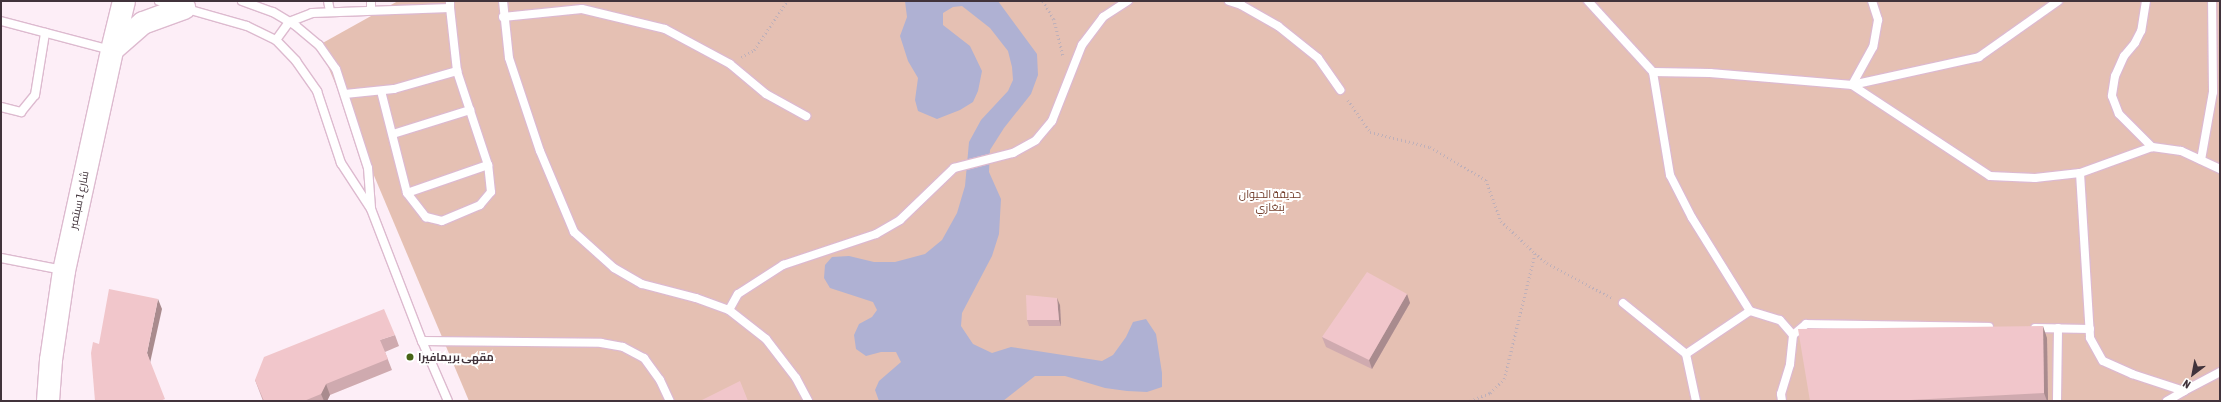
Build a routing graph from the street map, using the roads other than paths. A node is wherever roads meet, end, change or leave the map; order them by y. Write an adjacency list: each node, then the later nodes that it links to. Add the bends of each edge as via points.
1 (124, 1): 23 (street, شارع 1 سبتمبر)
2 (159, 1): 15 (lane)
3 (242, 1): 20 (lane, via 273,12)
4 (328, 1): 17 (lane)
5 (371, 1): 16 (lane)
6 (503, 1): 18 (lane)
7 (1128, 1): 44 (lane, via 1103,17 1082,45 1052,121 1036,140 1013,154 961,166 945,175 900,220 876,234 783,265 738,294)
8 (1229, 1): 27 (lane, via 1278,26 1318,58)
9 (1588, 1): 25 (lane)
10 (1872, 1): 26 (lane, via 1878,20 1873,47)
11 (2058, 1): 26 (lane, via 1979,57)
12 (2146, 1): 34 (lane, via 2140,31 2115,76 2112,96 2119,114)
13 (2212, 1): 35 (lane, via 2213,92)
14 (450, 4): 16 (lane); 24 (lane)
15 (184, 8): 22 (lane, via 247,26); 23 (street, via 143,24)
16 (371, 10): 17 (lane)
17 (330, 11): 20 (lane, via 312,13)
18 (503, 17): 32 (lane, via 582,9 665,29 730,64 766,94); 44 (lane, via 509,58 540,151 574,232 614,268 642,284 696,298)
19 (1, 21): 21 (lane)
20 (289, 22): 22 (lane); 29 (lane, via 319,45 336,69)
21 (46, 33): 23 (lane); 30 (lane, via 35,95 28,106 20,112)
22 (276, 40): 40 (lane, via 296,61 317,91 342,163)
23 (112, 50): 42 (street, شارع 1 سبتمبر)
24 (457, 72): 28 (lane); 31 (lane)
25 (1653, 72): 26 (lane, via 1710,73); 45 (lane, via 1670,176 1692,218)
26 (1852, 85): 38 (lane, via 1990,176 2035,178)
27 (1340, 90)
28 (381, 91): 29 (lane); 33 (lane)
29 (345, 94): 40 (lane, via 368,168)
30 (1, 107)
31 (470, 110): 33 (lane); 36 (lane)
32 (806, 116)
33 (393, 134): 39 (lane)
34 (2152, 147): 35 (lane, via 2182,151); 38 (lane)
35 (2201, 160): 37 (lane)
36 (488, 165): 39 (lane); 39 (lane, via 491,192 480,205 442,222 426,217)
37 (2220, 169)
38 (2080, 173): 49 (lane)
39 (407, 193)
40 (371, 209): 51 (lane)
41 (1, 258): 42 (lane)
42 (64, 271): 55 (street, شارع 1 سبتمبر, via 51,360)
43 (1623, 304): 52 (lane)
44 (729, 310): 58 (lane, via 766,339 796,378)
45 (1750, 311): 50 (lane, via 1780,320); 52 (lane)
46 (1995, 327): 50 (lane, via 1806,324)
47 (2027, 328): 48 (lane)
48 (2058, 328): 49 (lane); 61 (lane)
49 (2090, 329): 54 (lane, via 2090,338 2103,361 2132,374)
50 (1793, 335): 60 (lane, via 1790,364 1781,394)
51 (422, 340): 56 (lane); 57 (lane, via 601,343 622,347 644,358 660,380)
52 (1686, 354): 59 (lane)
53 (2220, 372): 54 (lane)
54 (2184, 391): 62 (lane)
55 (48, 401)
56 (448, 401)
57 (670, 401)
58 (808, 401)
59 (1696, 401)
60 (1782, 401)
61 (2056, 401)
62 (2167, 401)

